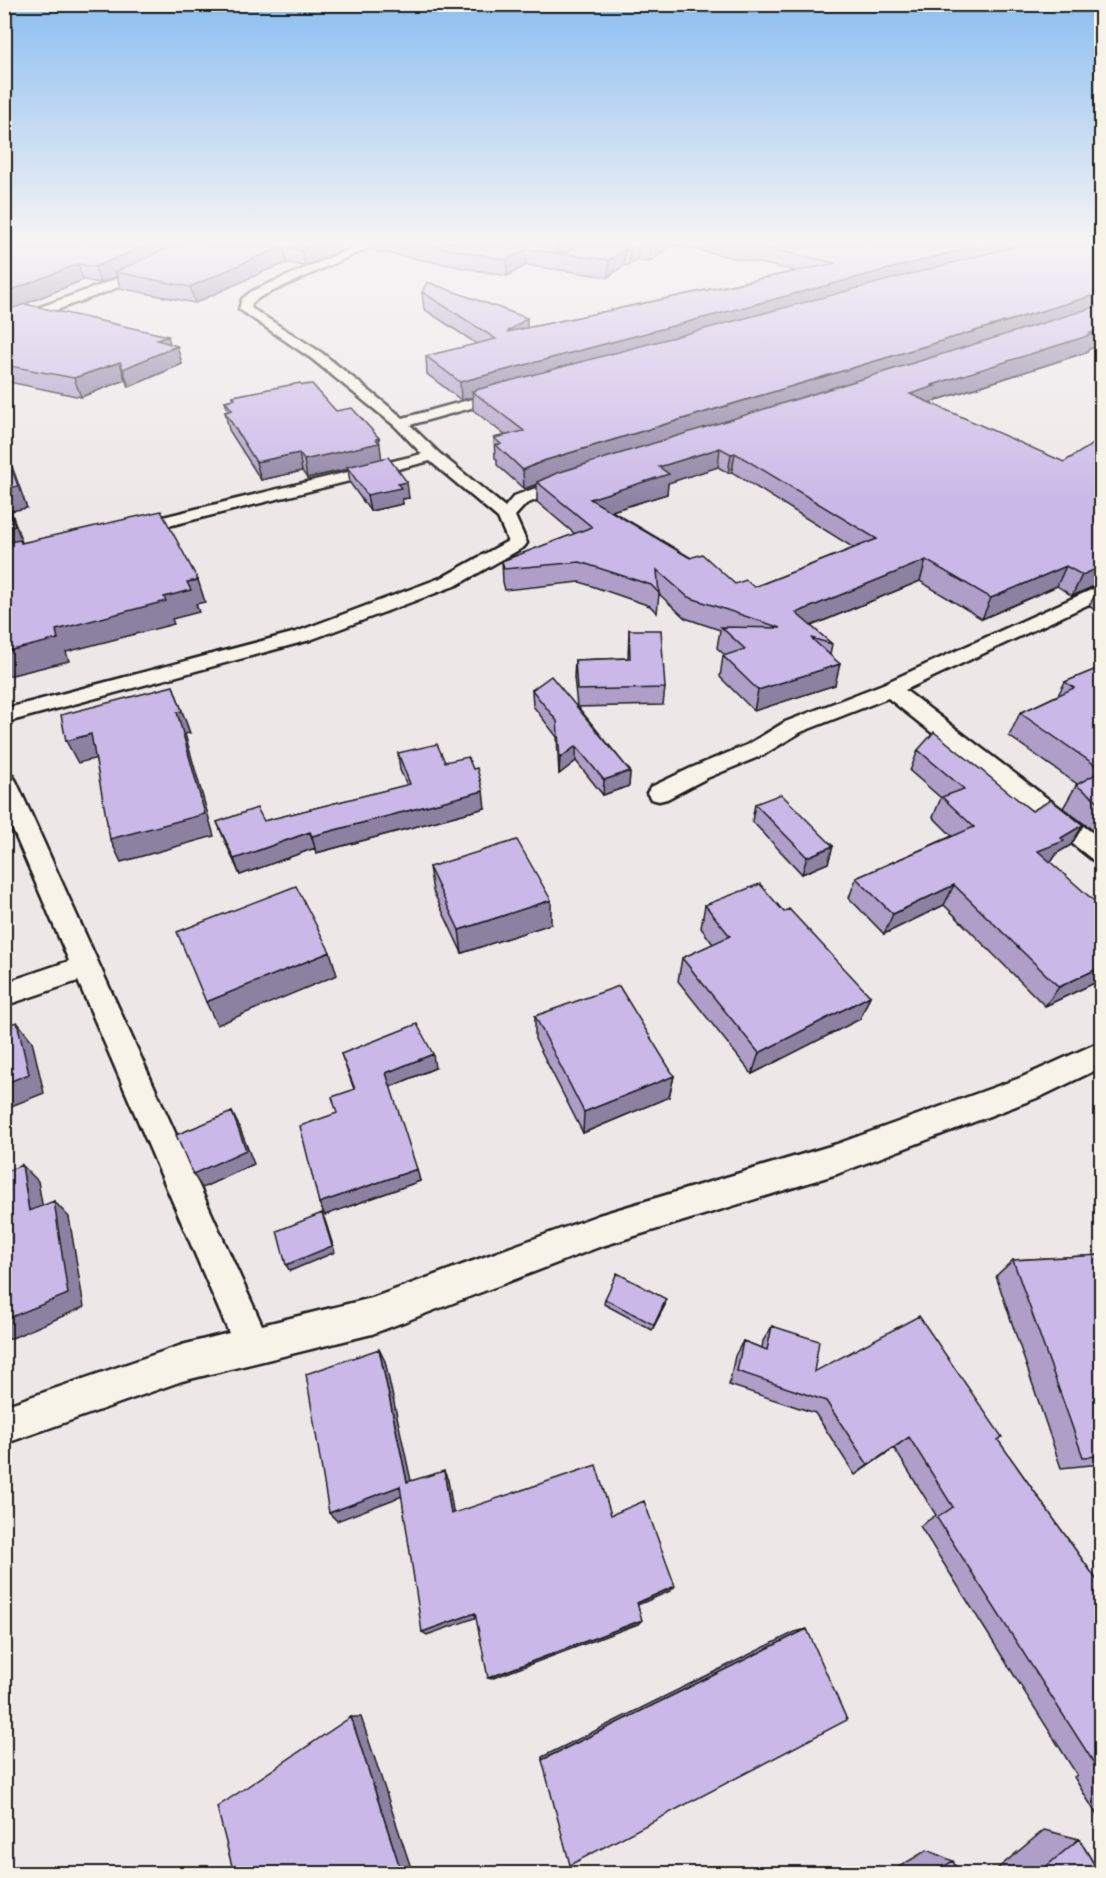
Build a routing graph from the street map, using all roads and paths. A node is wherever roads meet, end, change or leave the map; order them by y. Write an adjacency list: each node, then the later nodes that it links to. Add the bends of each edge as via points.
1 (277, 330): 3 (street, via 317,356)
2 (526, 388): 3 (street)
3 (400, 423): 4 (street)
4 (433, 456): 6 (street); 7 (street)
5 (584, 477): 6 (street, via 520,500)
6 (506, 516): 10 (street, via 518,543 450,581 303,636)
7 (115, 534)
8 (1101, 591): 9 (street)
9 (890, 689): 12 (street, via 793,728 755,750); 13 (street)
10 (4, 716)
11 (4, 782): 14 (street)
12 (659, 793)
13 (1101, 854)
14 (84, 967): 15 (street); 17 (street)
15 (4, 995)
16 (1101, 1053): 17 (street, via 1031,1087 837,1159 599,1231 372,1316)
17 (252, 1345): 18 (street, via 182,1363)
18 (4, 1425)

